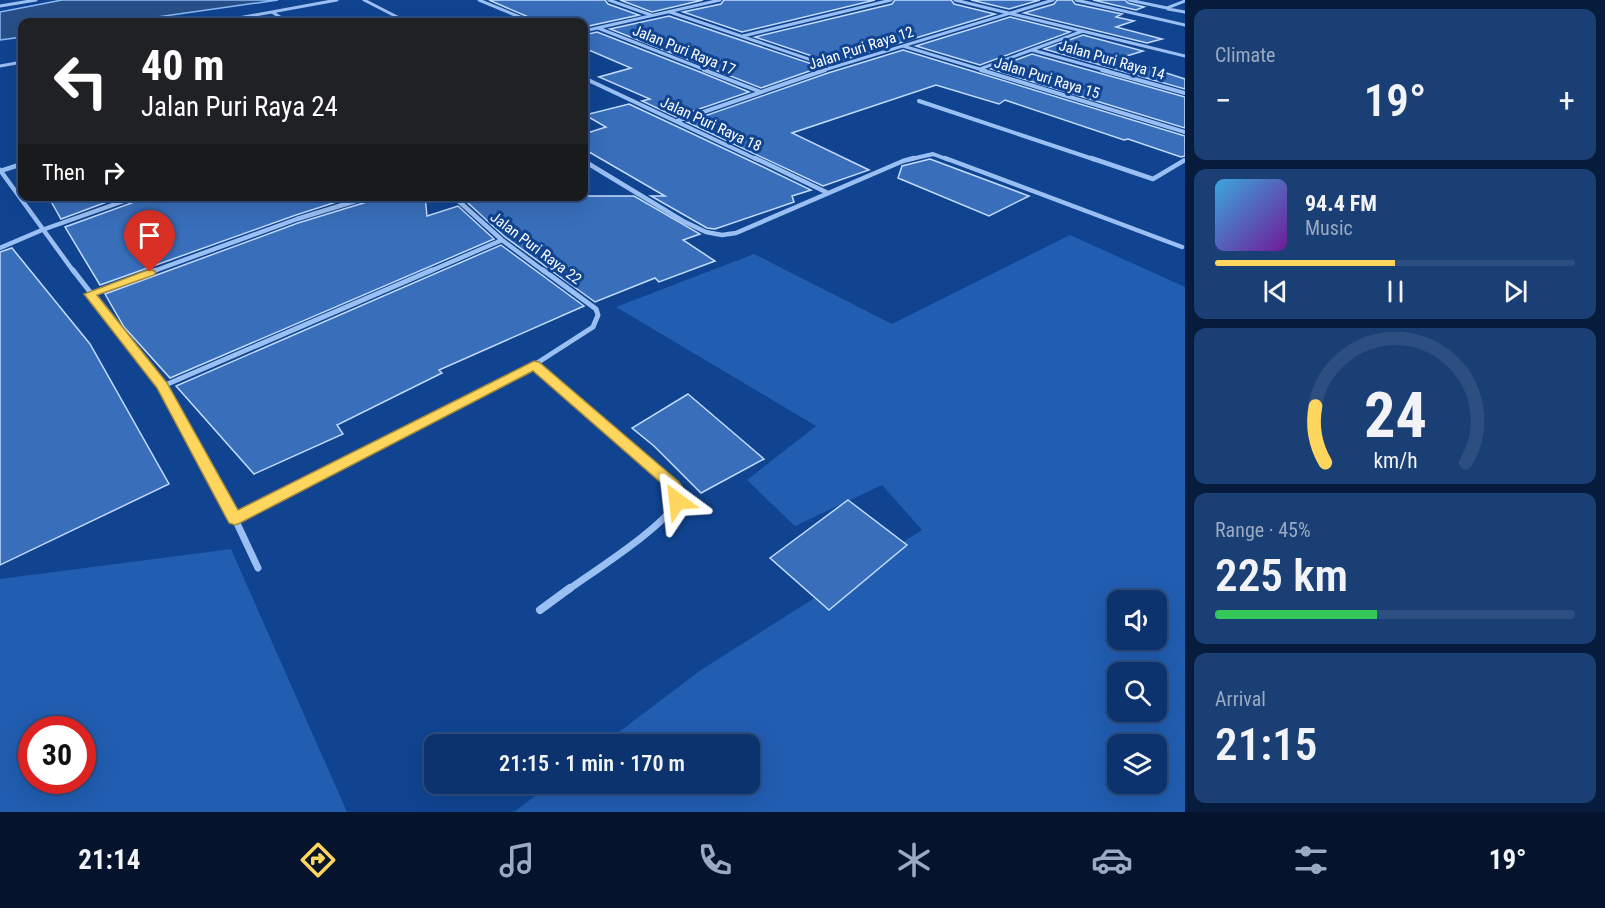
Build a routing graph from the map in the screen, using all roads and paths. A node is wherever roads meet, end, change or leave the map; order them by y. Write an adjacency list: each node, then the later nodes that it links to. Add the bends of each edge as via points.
1 (36, 0): 13 (street)
2 (337, 0): 15 (street)
3 (364, 0): 22 (street)
4 (479, 0): 23 (street)
5 (609, 0): 19 (street)
6 (720, 0): 16 (street)
7 (891, 0): 28 (street)
8 (955, 0): 18 (street)
9 (1053, 0): 18 (street, Jalan Puri Raya 12)
10 (1076, 0): 24 (street)
11 (1129, 0): 14 (street)
12 (1185, 1): 14 (street)
13 (0, 6)
14 (1167, 8): 17 (street)
15 (272, 12): 20 (street); 21 (street)
16 (670, 12): 19 (street); 28 (street)
17 (1185, 12)
18 (1011, 13): 27 (street); 29 (street, Jalan Puri Raya 12)
19 (651, 15): 25 (street)
20 (240, 18)
21 (282, 18)
22 (399, 18)
23 (522, 18)
24 (1185, 25)
25 (598, 28): 26 (street); 37 (street, Jalan Puri Raya 17)
26 (588, 30)
27 (1084, 31): 30 (street); 31 (street)
28 (742, 36): 34 (street)
29 (902, 46): 34 (street, Jalan Puri Raya 12); 35 (street, Jalan Puri Raya 15)
30 (1032, 50): 35 (street); 38 (street, Jalan Puri Raya 14)
31 (1185, 56)
32 (18, 63): 33 (street)
33 (0, 66)
34 (833, 67): 37 (street, Jalan Puri Raya 12)
35 (979, 69): 41 (street, Jalan Puri Raya 15)
36 (588, 80): 40 (street, Jalan Puri Raya 18)
37 (762, 93): 40 (street, Jalan Puri Raya 12)
38 (1185, 93)
39 (919, 101): 42 (street, via 1153,179)
40 (677, 120): 46 (street, Jalan Puri Raya 18)
41 (1185, 132)
42 (1185, 160)
43 (588, 163): 46 (street, via 682,221 722,235 736,233)
44 (18, 165): 45 (street)
45 (0, 171): 47 (street)
46 (828, 193): 54 (street, via 903,161 933,154)
47 (18, 196)
48 (21, 201): 52 (street)
49 (124, 201): 52 (street)
50 (356, 201): 56 (street)
51 (459, 201): 53 (street, Jalan Puri Raya 22)
52 (42, 230): 55 (street); 56 (street)
53 (502, 240): 57 (street, Jalan Puri Raya 22, via 597,309 593,327); 58 (street)
54 (1182, 247)
55 (0, 248)
56 (90, 294): 58 (street)
57 (534, 365): 59 (street); 61 (street, via 677,490 677,501 663,520)
58 (163, 386): 59 (street)
59 (235, 519): 60 (street)
60 (258, 567)
61 (540, 610)

